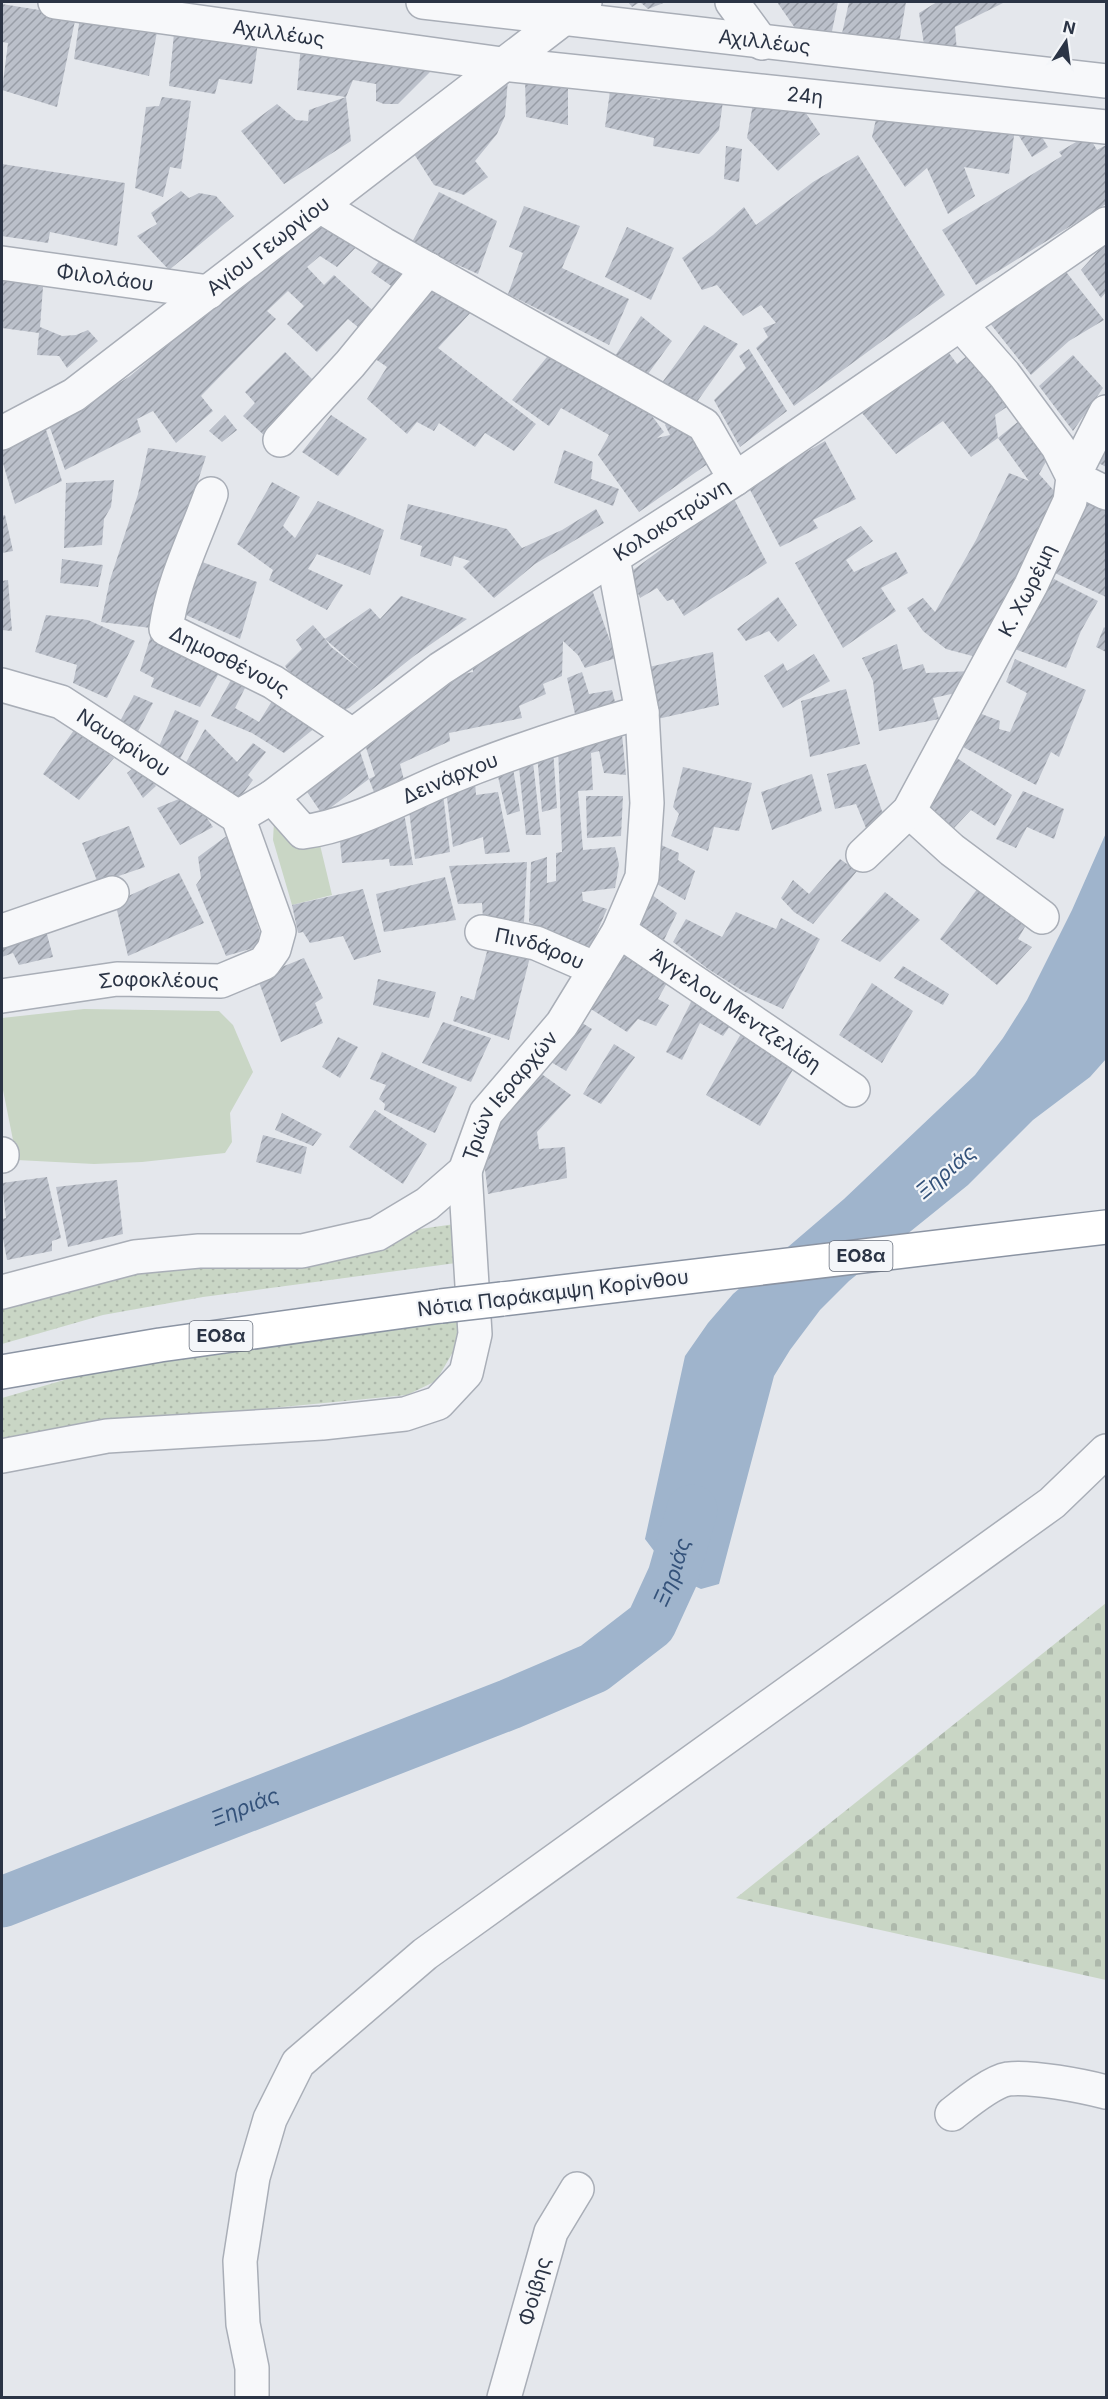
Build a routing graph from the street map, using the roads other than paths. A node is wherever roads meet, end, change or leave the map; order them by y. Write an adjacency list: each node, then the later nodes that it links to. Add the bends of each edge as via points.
1 (55, 2): 6 (street, Αχιλλέως)
2 (423, 2): 4 (street, Αχιλλέως)
3 (732, 2): 5 (street)
4 (574, 10): 5 (street, Αχιλλέως); 6 (street, Αγίου Γεωργίου)
5 (762, 43): 7 (street, Αχιλλέως)
6 (513, 56): 8 (street, 24η); 9 (street, Αγίου Γεωργίου)
7 (1107, 81)
8 (1107, 127)
9 (320, 206): 12 (street); 13 (street, Αγίου Γεωργίου)
10 (1107, 224): 14 (street, Κολοκοτρώνη)
11 (2, 262): 13 (street, Φιλολάου)
12 (428, 269): 17 (street, via 350,364); 19 (street, via 704,425)
13 (209, 292): 16 (street, Αγίου Γεωργίου, via 74,395)
14 (961, 325): 18 (street, via 1004,374 1058,447); 19 (street, Κολοκοτρώνη)
15 (1107, 412): 18 (street, Κ. Χωρέμη)
16 (2, 433)
17 (280, 440)
18 (1073, 477): 21 (street); 27 (street, Κ. Χωρέμη, via 1070,501 1031,585)
19 (735, 479): 22 (street, Κολοκοτρώνη)
20 (211, 494): 25 (street, Δημοσθένους, via 168,614 166,630 273,682)
21 (1107, 494)
22 (614, 558): 24 (street, Τριών Ιεραρχών); 25 (street, Κολοκοτρώνη, via 440,669)
23 (2, 685): 28 (street, Ναυαρίνου, via 61,702)
24 (642, 712): 26 (street, Δεινάρχου, via 540,743 332,828 303,832); 33 (street, Τριών Ιεραρχών, via 647,803 642,877)
25 (352, 735): 26 (street, Κολοκοτρώνη)
26 (272, 797): 28 (street, Κολοκοτρώνη)
27 (909, 811): 29 (street, Κ. Χωρέμη); 31 (street, via 952,850)
28 (238, 817): 36 (street, Σοφοκλέους, via 279,931 274,949 264,963 221,981 117,979)
29 (863, 855)
30 (112, 893): 32 (street)
31 (1042, 917)
32 (2, 931)
33 (619, 931): 35 (street, Τριών Ιεραρχών); 37 (street, Άγγελου Μεντζελίδη)
34 (482, 932): 35 (street, Πινδάρου, via 536,943)
35 (596, 969): 38 (street, Τριών Ιεραρχών, via 562,1024 486,1113)
36 (2, 996)
37 (853, 1090)
38 (465, 1171): 40 (street, Τριών Ιεραρχών, via 426,1204 377,1234 302,1251 199,1251 135,1257); 43 (street, via 475,1334 466,1373 438,1403 405,1414 322,1423 107,1436)
39 (1107, 1227): 41 (highway, Νότια Παράκαμψη Κορίνθου / ΕΟ8α, bridge, via 441,1306 160,1345)
40 (2, 1292)
41 (2, 1372)
42 (1107, 1451): 47 (street, via 1052,1503 425,1954 298,2063 270,2119 258,2158 240,2261)
43 (2, 1456)
44 (1107, 2092): 45 (street, via 1007,2079)
45 (952, 2114)
46 (577, 2189): 48 (street, Φοίβης, via 551,2232)
47 (252, 2397)
48 (504, 2397)

